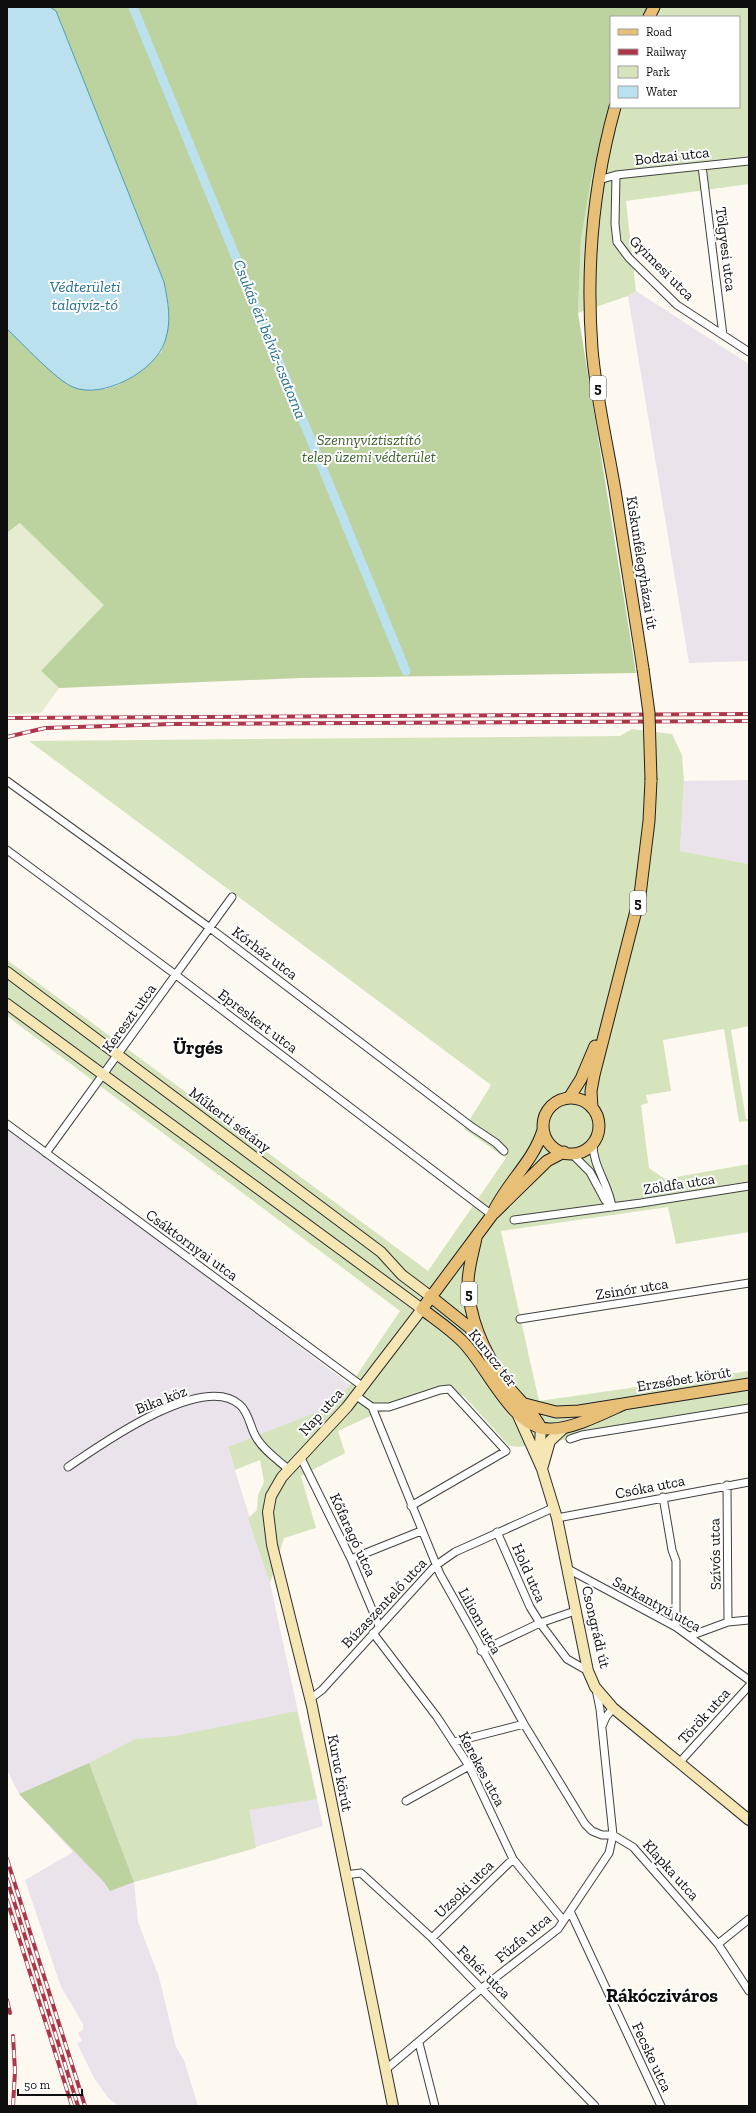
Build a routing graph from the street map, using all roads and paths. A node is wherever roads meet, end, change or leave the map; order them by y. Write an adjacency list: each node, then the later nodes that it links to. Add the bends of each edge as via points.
1 (654, 7): 2 (main road)
2 (650, 16)
3 (616, 108): 7 (main road, Kiskunfélegyházai út / 5)
4 (749, 161): 5 (street, Bodzai utca)
5 (702, 166): 6 (street, Bodzai utca); 8 (street, Tölgyesi utca)
6 (616, 176): 7 (street, Bodzai utca); 8 (street, Gyimesi utca, via 617,242 629,258 677,305)
7 (599, 180): 17 (main road, Kiskunfélegyházai út / 5, bridge, via 590,258 592,350 643,669 651,780 649,827 640,895)
8 (724, 336): 9 (street, Gyimesi utca)
9 (749, 352)
10 (7, 781): 13 (street, Kórház utca)
11 (7, 850): 15 (street, Epreskert utca)
12 (232, 897): 13 (street, Kereszt utca)
13 (210, 928): 15 (street, Kereszt utca); 25 (street, Kórház utca)
14 (7, 972): 18 (street, Műkerti sétány)
15 (176, 975): 18 (street, Kereszt utca); 30 (street, Epreskert utca)
16 (7, 1004): 19 (street)
17 (606, 1022): 20 (main road, Kiskunfélegyházai út / 5, via 581,1079); 21 (main road, Kiskunfélegyházai út / 5, via 591,1091)
18 (118, 1054): 19 (street, Kereszt utca); 34 (street, Műkerti sétány, via 381,1252 402,1275)
19 (103, 1075): 26 (street, Kereszt utca); 35 (street)
20 (569, 1098): 21 (main road, via 582,1100); 23 (main road, 5, via 556,1102 548,1109)
21 (592, 1108): 24 (main road, 5, via 598,1125)
22 (7, 1124): 26 (street, Csáktornyai utca)
23 (543, 1130): 27 (main road, via 550,1144); 30 (main road, 5, via 537,1148 499,1198)
24 (593, 1142): 27 (main road, 5, via 583,1150); 29 (street, via 592,1153)
25 (504, 1151)
26 (46, 1153): 39 (street, Csáktornyai utca)
27 (568, 1153): 29 (street, via 590,1172 605,1200); 30 (main road, 5, via 548,1162)
28 (749, 1186): 29 (street, Zöldfa utca)
29 (612, 1207): 31 (street, Zöldfa utca)
30 (492, 1215): 32 (main road, 5)
31 (514, 1220)
32 (476, 1236): 34 (main road, 5); 37 (main road, 5, via 468,1282 469,1295 473,1320)
33 (749, 1284): 36 (street, Zsinór utca)
34 (430, 1296): 35 (main road, 5); 37 (main road, via 470,1328)
35 (422, 1309): 39 (street); 43 (main road, Kurucz tér / 5, via 462,1340)
36 (520, 1318)
37 (486, 1350): 43 (main road, Kurucz tér / 5)
38 (749, 1384): 41 (main road, Erzsébet körút)
39 (362, 1386): 40 (street, Nap utca)
40 (356, 1396): 42 (street); 49 (street, Nap utca)
41 (624, 1404): 45 (main road, Erzsébet körút); 46 (main road, Erzsébet körút)
42 (372, 1407): 56 (street, Liliom utca); 56 (street, via 389,1407 449,1389 506,1451)
43 (520, 1408): 45 (main road, Erzsébet körút, via 556,1412); 47 (main road, Kurucz tér / 5, via 527,1421); 52 (street, Csongrádi út)
44 (749, 1408): 48 (street)
45 (579, 1411): 47 (main road)
46 (565, 1427): 47 (main road, Erzsébet körút); 52 (street, via 550,1441)
47 (541, 1428): 52 (street, Csongrádi út)
48 (570, 1439)
49 (300, 1456): 51 (street, Kuruc körút); 61 (street, Kőfaragó utca)
50 (68, 1467): 51 (street, Bika köz, via 110,1439 163,1410 186,1402 226,1398 240,1405 258,1442)
51 (288, 1469): 77 (street, Kuruc körút, via 271,1496 268,1520 280,1580)
52 (542, 1469): 57 (street, Csongrádi út)
53 (749, 1482): 54 (street, Csóka utca)
54 (727, 1485): 55 (street, Csóka utca); 66 (street, Szívós utca)
55 (663, 1497): 58 (street, Csóka utca); 69 (street, via 670,1543 676,1561)
56 (411, 1506): 59 (street, Liliom utca)
57 (553, 1508): 58 (street, Csongrádi út); 60 (street, Búzaszentelő utca)
58 (557, 1518): 63 (street, Csongrádi út)
59 (421, 1531): 61 (street); 62 (street, Liliom utca)
60 (497, 1532): 62 (street, Búzaszentelő utca, via 455,1552); 67 (street, Hold utca)
61 (351, 1559): 68 (street, Kőfaragó utca)
62 (435, 1566): 68 (street, Búzaszentelő utca); 72 (street, Liliom utca)
63 (568, 1569): 64 (street, Csongrádi út); 69 (street, Sarkantyú utca)
64 (575, 1611): 67 (street); 73 (street, Csongrádi út)
65 (749, 1620): 66 (street)
66 (728, 1622): 71 (street)
67 (540, 1624): 72 (street); 73 (street, Hold utca, via 567,1659)
68 (379, 1626): 70 (street, Búzaszentelő utca)
69 (676, 1627): 71 (street, Sarkantyú utca)
70 (373, 1633): 77 (street, Búzaszentelő utca, via 322,1690); 81 (street, Kerekes utca)
71 (690, 1636): 74 (street, Sarkantyú utca)
72 (481, 1651): 79 (street, Liliom utca)
73 (588, 1671): 76 (street, Csongrádi út)
74 (749, 1680)
75 (749, 1686): 82 (street, Török utca)
76 (595, 1687): 78 (street, Csongrádi út); 80 (street)
77 (310, 1699): 88 (street, Kuruc körút)
78 (613, 1708): 80 (street); 82 (street, Csongrádi út)
79 (524, 1724): 81 (street); 86 (street, Liliom utca, via 585,1824 592,1831 602,1835)
80 (602, 1726): 86 (street)
81 (454, 1742): 83 (street, Kerekes utca)
82 (679, 1763): 85 (street, Csongrádi út)
83 (469, 1766): 84 (street); 87 (street, Kerekes utca)
84 (406, 1801)
85 (749, 1820)
86 (613, 1835): 89 (street, Fűzfa utca, via 609,1853); 93 (street, Klapka utca, via 634,1847 644,1857)
87 (513, 1859): 91 (street, Kerekes utca); 92 (street, Uzsoki utca)
88 (345, 1875): 92 (street, Fehér utca, via 361,1873); 97 (street, Kuruc körút)
89 (570, 1910): 91 (street, Fűzfa utca); 101 (street, Fecske utca)
90 (749, 1919): 93 (street)
91 (563, 1920): 94 (street, Fűzfa utca, via 558,1929)
92 (432, 1938): 94 (street, Fehér utca)
93 (718, 1944): 95 (street, Klapka utca)
94 (482, 1988): 96 (street, Fűzfa utca); 100 (street, Fehér utca)
95 (749, 1991)
96 (419, 2043): 97 (street, Fűzfa utca); 99 (street)
97 (385, 2070): 98 (street, Kuruc körút)
98 (393, 2106)
99 (435, 2106)
100 (595, 2106)
101 (661, 2106)

